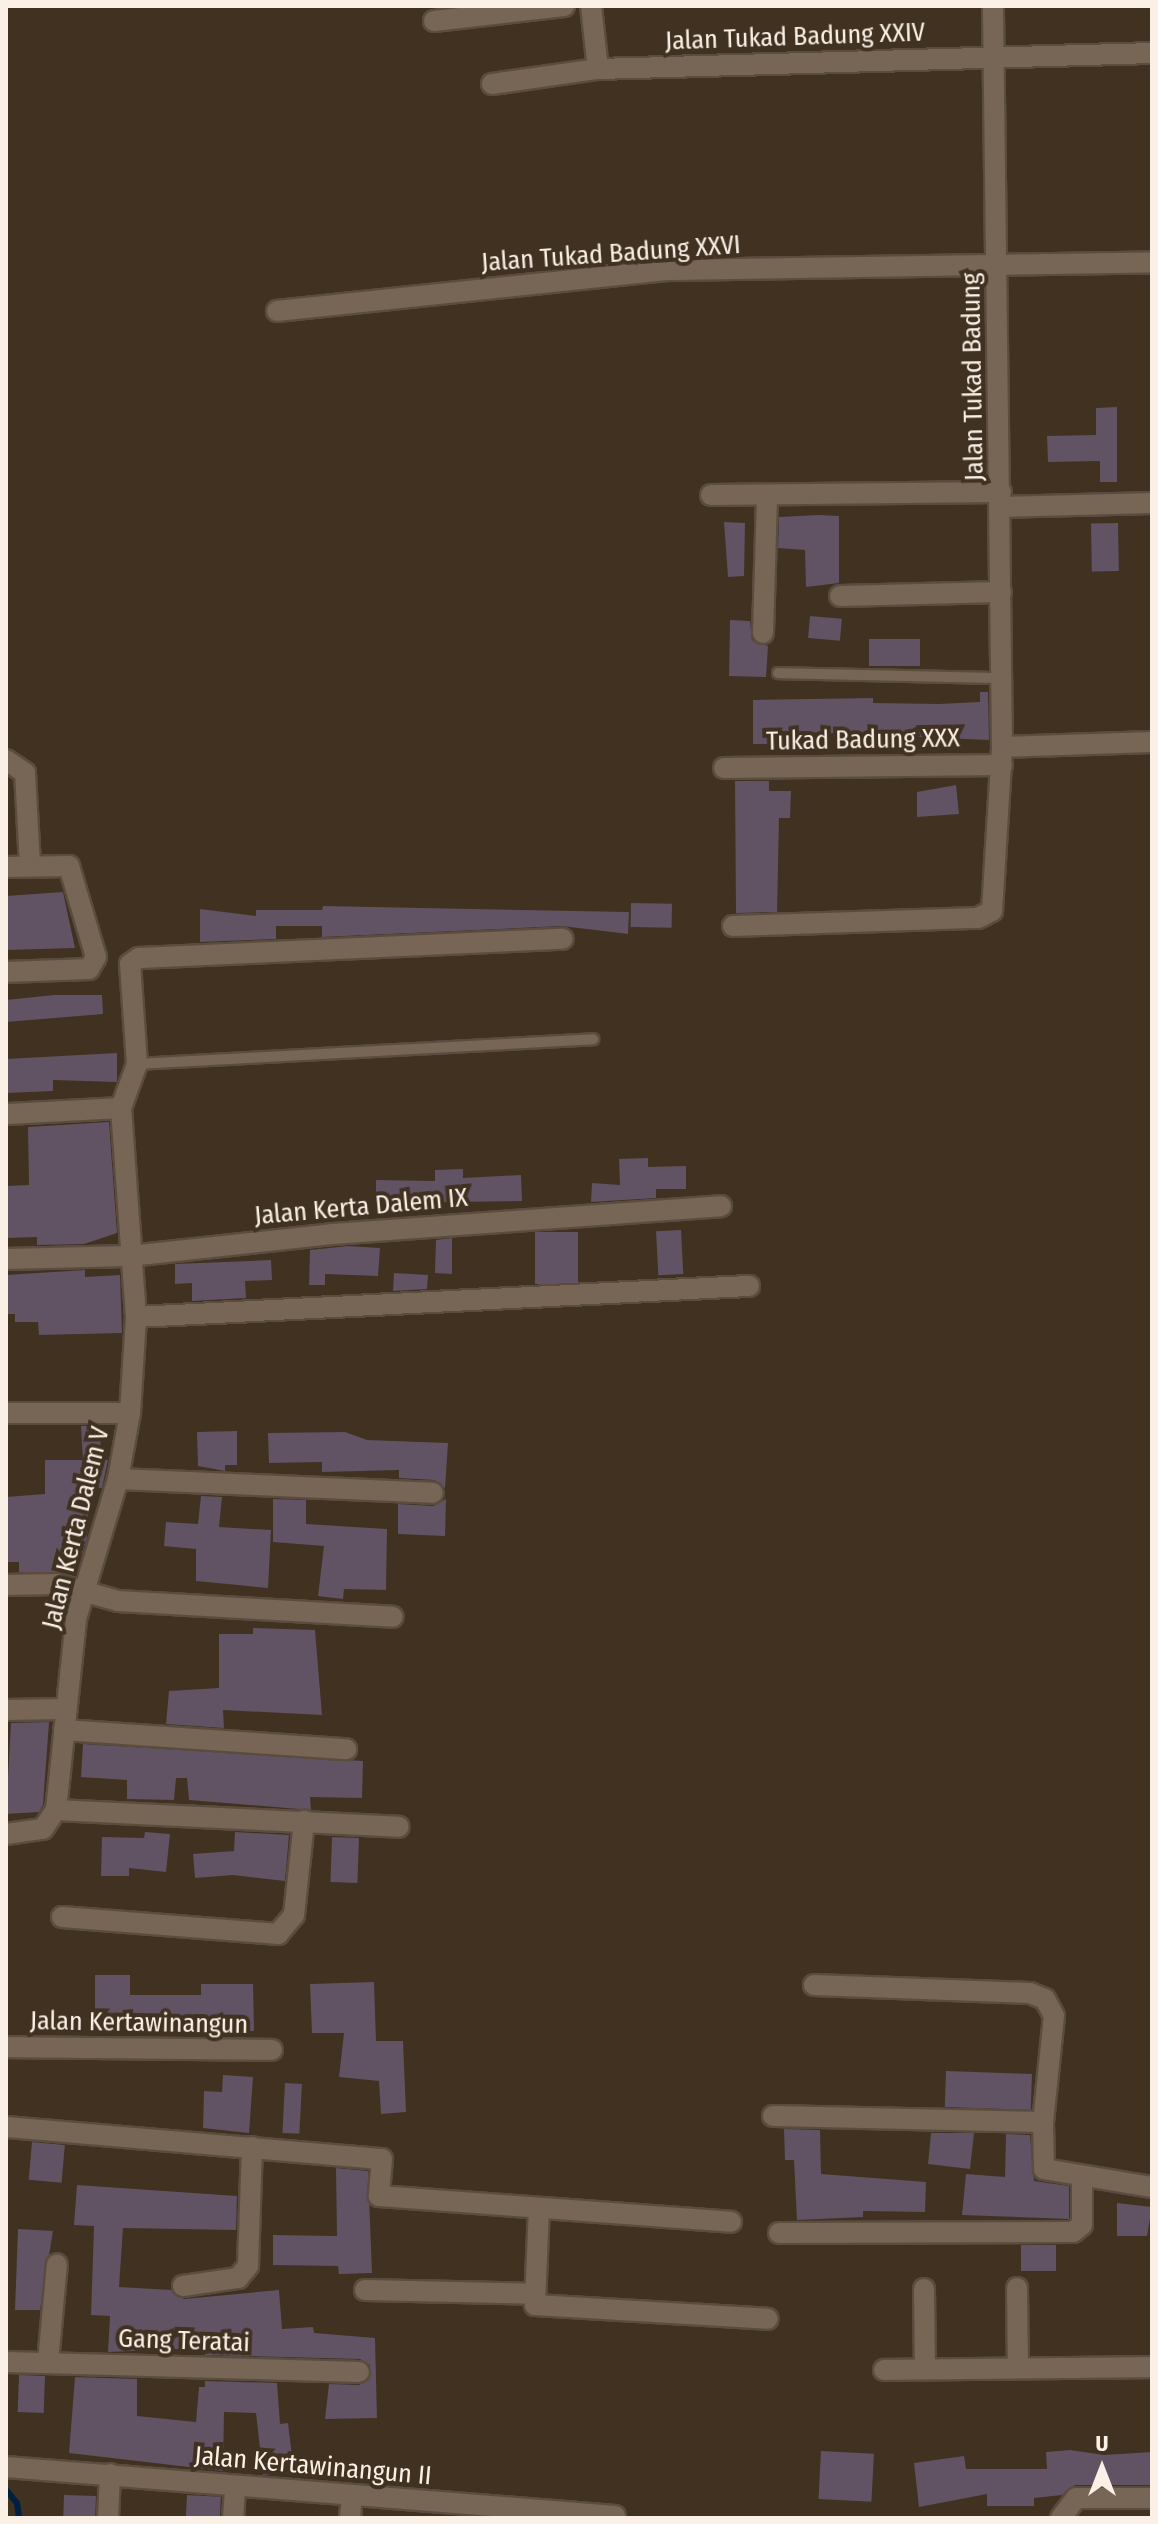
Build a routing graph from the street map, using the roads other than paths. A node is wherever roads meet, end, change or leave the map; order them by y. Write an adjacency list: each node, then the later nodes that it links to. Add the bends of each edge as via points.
1 (564, 6): 4 (street)
2 (591, 6): 7 (street)
3 (993, 6): 6 (street, Jalan Tukad Badung)
4 (434, 21)
5 (1152, 53): 6 (street, Jalan Tukad Badung XXIV)
6 (993, 56): 7 (street, Jalan Tukad Badung XXIV); 10 (street, Jalan Tukad Badung)
7 (598, 69): 8 (street, Jalan Tukad Badung XXIV)
8 (492, 84)
9 (1152, 262): 10 (street, Jalan Tukad Badung XXVI)
10 (998, 265): 11 (street, Jalan Tukad Badung XXVI, via 666,270); 14 (street, Jalan Tukad Badung)
11 (277, 311)
12 (711, 495): 13 (street)
13 (767, 496): 14 (street); 18 (street)
14 (1001, 499): 15 (street); 16 (street, Jalan Tukad Badung)
15 (1152, 503)
16 (1001, 592): 17 (street); 20 (street, Jalan Tukad Badung)
17 (840, 596)
18 (763, 633)
19 (778, 673): 20 (lane)
20 (1000, 678): 22 (street, Jalan Tukad Badung)
21 (1152, 742): 22 (street, Tukad Badung XXX)
22 (1002, 756): 24 (street, Tukad Badung XXX); 27 (street, Jalan Tukad Badung, via 989,915)
23 (6, 760): 25 (street, via 25,773)
24 (724, 768)
25 (30, 865): 26 (street); 29 (street, via 69,866 94,966)
26 (6, 867)
27 (733, 926)
28 (563, 939): 31 (street, Jalan Kerta Dalem V, via 132,962)
29 (6, 972)
30 (593, 1039): 31 (lane)
31 (137, 1064): 32 (street, Jalan Kerta Dalem V)
32 (121, 1108): 33 (street); 35 (street, Jalan Kerta Dalem V)
33 (6, 1114)
34 (721, 1206): 35 (street, Jalan Kerta Dalem IX, via 332,1234)
35 (130, 1256): 36 (street, Jalan Kerta Dalem IX); 38 (street, Jalan Kerta Dalem V)
36 (6, 1259)
37 (749, 1286): 38 (street)
38 (136, 1317): 40 (street, Jalan Kerta Dalem V)
39 (6, 1413): 40 (street)
40 (130, 1413): 41 (street, Jalan Kerta Dalem V)
41 (118, 1479): 42 (street); 44 (street, Jalan Kerta Dalem V)
42 (433, 1493)
43 (6, 1585): 44 (street, via 57,1584)
44 (86, 1591): 45 (street, via 118,1601); 46 (street, Jalan Kerta Dalem V, via 76,1619)
45 (393, 1617)
46 (66, 1709): 47 (street); 48 (street, Jalan Kerta Dalem V)
47 (6, 1710)
48 (64, 1730): 49 (street); 50 (street, Jalan Kerta Dalem V)
49 (346, 1749)
50 (54, 1816): 51 (street); 53 (street, via 32,1833)
51 (304, 1821): 52 (street); 54 (street, via 294,1915 278,1934)
52 (399, 1827)
53 (6, 1834)
54 (62, 1917)
55 (814, 1985): 59 (street, via 1030,1993 1045,1999 1054,2016)
56 (6, 2047): 57 (street, Jalan Kertawinangun)
57 (272, 2050)
58 (773, 2116): 59 (street)
59 (1043, 2122): 62 (street, via 1046,2171)
60 (6, 2127): 61 (street)
61 (252, 2147): 64 (street, via 382,2159 379,2196); 68 (street, via 248,2266 238,2278)
62 (1082, 2178): 63 (street); 66 (street, via 1082,2225 1073,2232)
63 (1152, 2187)
64 (539, 2208): 65 (street); 72 (street)
65 (731, 2222)
66 (779, 2233)
67 (57, 2264): 75 (street)
68 (183, 2286)
69 (1017, 2288): 77 (street)
70 (924, 2289): 78 (street)
71 (365, 2290): 72 (street)
72 (535, 2294): 73 (street, via 535,2305)
73 (768, 2319)
74 (6, 2362): 75 (street, Gang Teratai)
75 (48, 2362): 80 (street, Gang Teratai)
76 (1152, 2367): 77 (street)
77 (1018, 2368): 78 (street)
78 (925, 2369): 79 (street)
79 (884, 2370)
80 (359, 2372)
81 (6, 2467): 82 (street, Jalan Kertawinangun II)
82 (110, 2474): 83 (street, Jalan Kertawinangun II); 87 (street)
83 (235, 2486): 84 (street, Jalan Kertawinangun II); 88 (street)
84 (352, 2496): 86 (street, Jalan Kertawinangun II); 89 (street)
85 (1152, 2498): 90 (street, via 1076,2498)
86 (615, 2516)
87 (108, 2518)
88 (233, 2518)
89 (350, 2518)
90 (1061, 2518)

